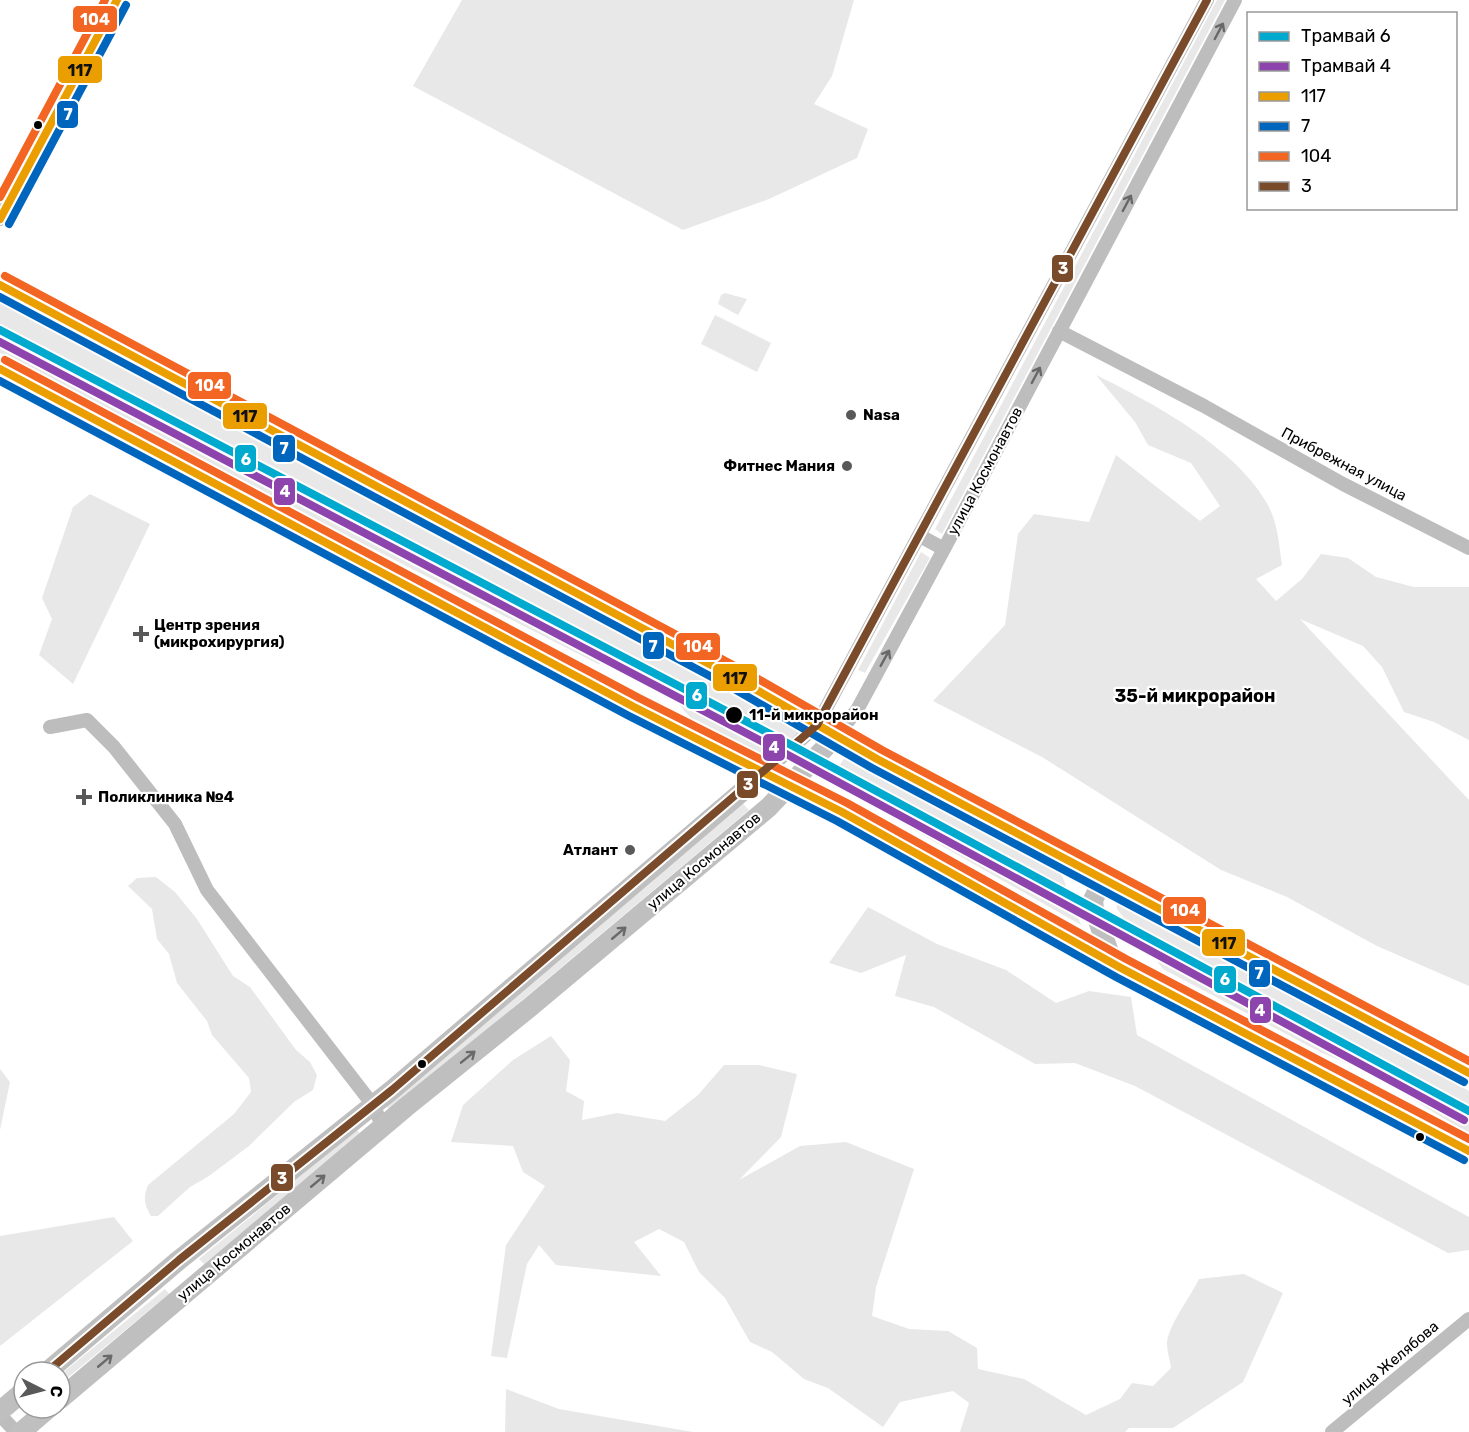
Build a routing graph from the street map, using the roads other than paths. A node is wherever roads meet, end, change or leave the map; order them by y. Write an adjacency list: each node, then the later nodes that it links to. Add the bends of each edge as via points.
1 (117, 0): 4 (street)
2 (1207, 0): 8 (street, улица Космонавтов)
3 (1235, 0): 6 (street, улица Космонавтов, one-way to 3)
4 (0, 219)
5 (0, 285): 11 (main road)
6 (1059, 331): 9 (street, Прибрежная улица); 10 (street, улица Космонавтов, one-way to 6)
7 (0, 369): 14 (main road, via 634,707)
8 (920, 536): 10 (street); 11 (street, улица Космонавтов)
9 (1469, 548)
10 (944, 549): 13 (street, улица Космонавтов, one-way to 10, via 857,710)
11 (817, 725): 13 (main road); 14 (street, улица Космонавтов)
12 (50, 727): 19 (street, via 87,720 114,747 175,824 207,890)
13 (836, 736): 15 (main road, улица Космонавтов); 16 (main road)
14 (765, 772): 15 (main road); 19 (main road, улица Космонавтов)
15 (790, 785): 17 (main road); 20 (main road, улица Космонавтов, one-way to 15, via 769,807)
16 (1103, 880): 17 (main road, via 1092,900); 18 (main road)
17 (1113, 964): 21 (main road)
18 (1469, 1073)
19 (373, 1106): 20 (street); 23 (main road, улица Космонавтов)
20 (383, 1127): 24 (main road, улица Космонавтов, one-way to 20)
21 (1469, 1151)
22 (1469, 1319): 30 (street, улица Желябова)
23 (61, 1360)
24 (72, 1389)
25 (12, 1402): 26 (main road)
26 (0, 1413): 28 (street)
27 (35, 1420): 29 (main road)
28 (16, 1432)
29 (21, 1432)
30 (1332, 1432)

